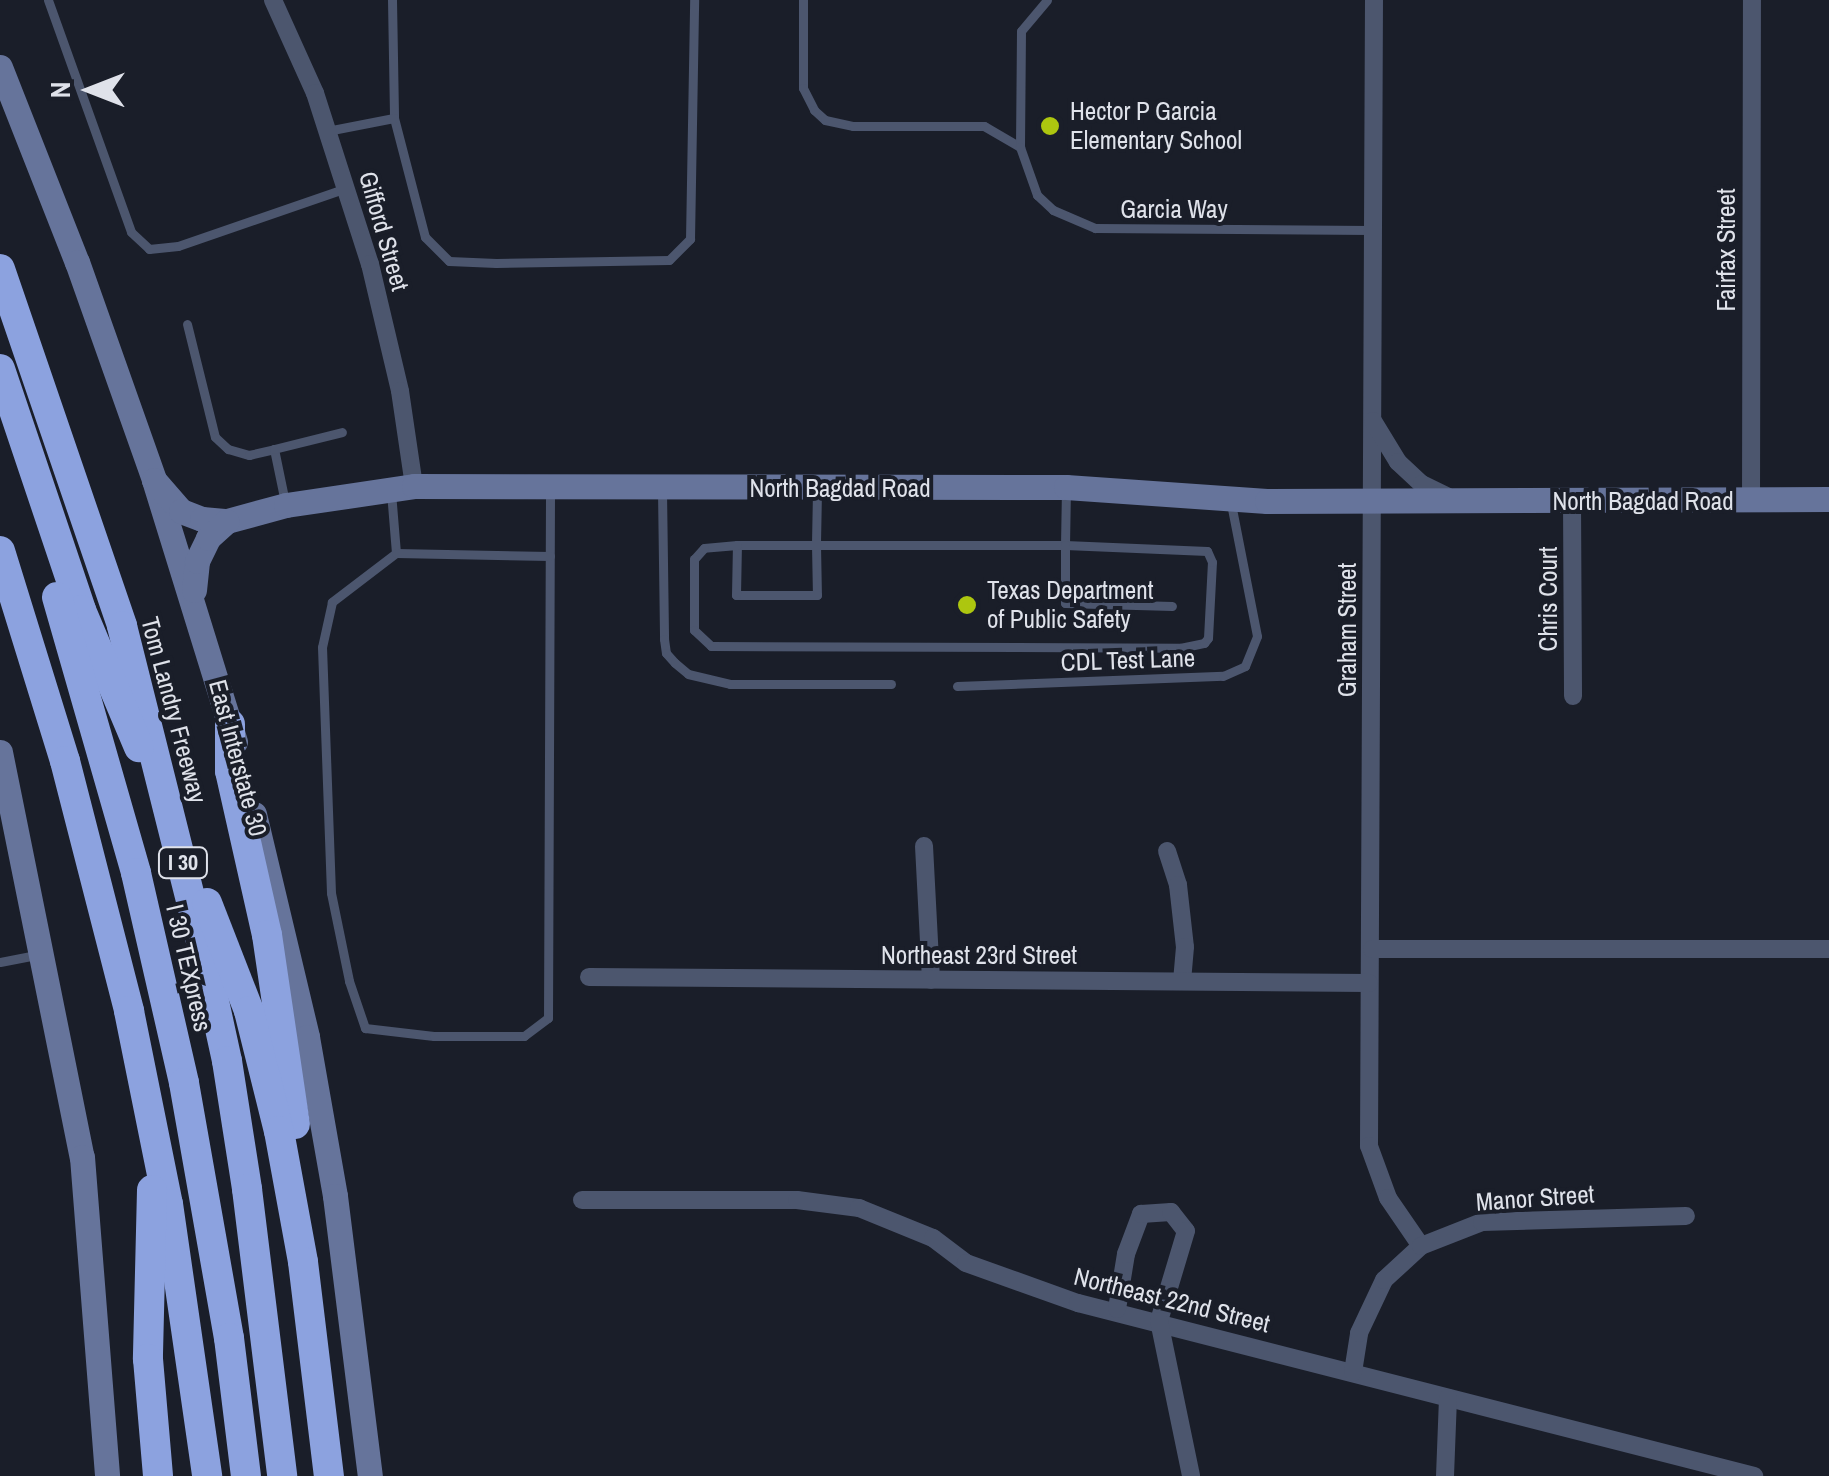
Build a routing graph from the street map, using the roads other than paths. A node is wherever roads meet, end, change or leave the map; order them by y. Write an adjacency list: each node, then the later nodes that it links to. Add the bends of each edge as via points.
1 (48, 0): 13 (lane, via 131,232 149,249 178,246)
2 (273, 0): 11 (street, Gifford Street)
3 (392, 0): 10 (lane)
4 (694, 0): 10 (lane, via 690,239 668,260 449,260 425,237)
5 (803, 0): 12 (lane, via 802,88 825,120 984,126)
6 (1047, 0): 12 (lane, Garcia Way, via 1021,31)
7 (1374, 0): 14 (street, Graham Street)
8 (1752, 0): 29 (street, Fairfax Street)
9 (0, 67): 22 (main road, East Interstate 30)
10 (394, 118): 11 (lane)
11 (327, 131): 13 (street, Gifford Street)
12 (1020, 147): 14 (lane, Garcia Way, via 1037,195 1094,228)
13 (346, 188): 25 (street, Gifford Street, via 396,373)
14 (1372, 230): 18 (street, Graham Street)
15 (0, 269): 71 (highway, Tom Landry Freeway / I 30, via 122,626 196,918 244,1170)
16 (187, 324): 21 (lane, via 214,436 228,449 249,454)
17 (0, 370): 44 (highway)
18 (1370, 418): 31 (street, Graham Street); 32 (street, North Bagdad Road, via 1398,462 1422,484)
19 (0, 428): 70 (highway, I 30 TEXpress, via 64,618 160,969 208,1210)
20 (342, 432): 21 (lane)
21 (274, 450): 34 (lane)
22 (154, 480): 35 (main road, via 181,511); 42 (main road, East Interstate 30)
23 (550, 487): 25 (main road, North Bagdad Road); 27 (main road, North Bagdad Road); 41 (lane)
24 (1066, 487): 26 (main road, North Bagdad Road); 28 (main road, North Bagdad Road); 38 (lane)
25 (402, 488): 34 (main road, North Bagdad Road); 40 (lane)
26 (817, 488): 27 (main road, North Bagdad Road); 36 (lane)
27 (662, 489): 45 (lane, via 664,638 675,664 730,684)
28 (1230, 497): 31 (main road, North Bagdad Road); 46 (lane, CDL Test Lane, via 1257,636 1244,666 1223,676)
29 (1751, 500): 30 (main road, North Bagdad Road); 33 (main road, North Bagdad Road)
30 (1829, 500)
31 (1371, 501): 32 (main road, North Bagdad Road); 53 (street, Graham Street)
32 (1457, 501): 33 (main road, North Bagdad Road)
33 (1572, 501): 47 (street, Chris Court)
34 (286, 505): 35 (main road, North Bagdad Road)
35 (227, 522): 42 (main road, via 208,538 197,561)
36 (816, 544): 37 (lane); 37 (lane, via 817,595 736,595); 38 (lane)
37 (736, 545): 38 (lane, via 704,548 694,559 694,630 712,646 1204,644 1208,551)
38 (1065, 545): 43 (lane, via 1065,603)
39 (0, 552): 69 (highway, via 65,760 129,1011 168,1204)
40 (396, 553): 41 (lane); 41 (lane, via 332,602 322,647 331,893 366,1028 434,1036 524,1036 548,1018)
41 (550, 556)
42 (192, 602): 48 (main road, East Interstate 30)
43 (1172, 606)
44 (81, 610): 68 (highway, via 120,770 152,972 148,1360); 73 (highway, via 249,1010 303,1262)
45 (890, 684)
46 (957, 686)
47 (1573, 696)
48 (230, 724): 72 (highway, via 230,771 267,935 304,1191); 74 (main road, East Interstate 30, via 310,1055)
49 (0, 752): 54 (main road)
50 (924, 846): 57 (street)
51 (1168, 851): 58 (street, via 1185,947)
52 (1829, 949): 53 (street)
53 (1372, 950): 59 (street, Graham Street)
54 (42, 954): 55 (lane); 67 (main road, via 82,1157)
55 (0, 962)
56 (589, 976): 57 (street, Northeast 23rd Street)
57 (931, 980): 58 (street, Northeast 23rd Street)
58 (1182, 980): 59 (street, Northeast 23rd Street)
59 (1368, 983): 62 (street, Graham Street, via 1368,1146 1388,1198)
60 (582, 1200): 63 (street, Northeast 22nd Street, via 825,1201 892,1219 966,1263 1033,1289)
61 (1686, 1216): 62 (street, Manor Street, via 1482,1222)
62 (1421, 1246): 65 (street, Manor Street, via 1384,1280 1358,1332)
63 (1117, 1309): 64 (street, Northeast 22nd Street); 64 (street, via 1141,1214 1171,1212 1186,1232)
64 (1159, 1321): 65 (street, Northeast 22nd Street); 75 (street)
65 (1353, 1372): 66 (street, Northeast 22nd Street)
66 (1448, 1398): 76 (street); 77 (street, Northeast 22nd Street)
67 (107, 1476)
68 (158, 1476)
69 (208, 1476)
70 (246, 1476)
71 (282, 1476)
72 (320, 1476)
73 (329, 1476)
74 (370, 1476)
75 (1191, 1476)
76 (1445, 1476)
77 (1754, 1476)

